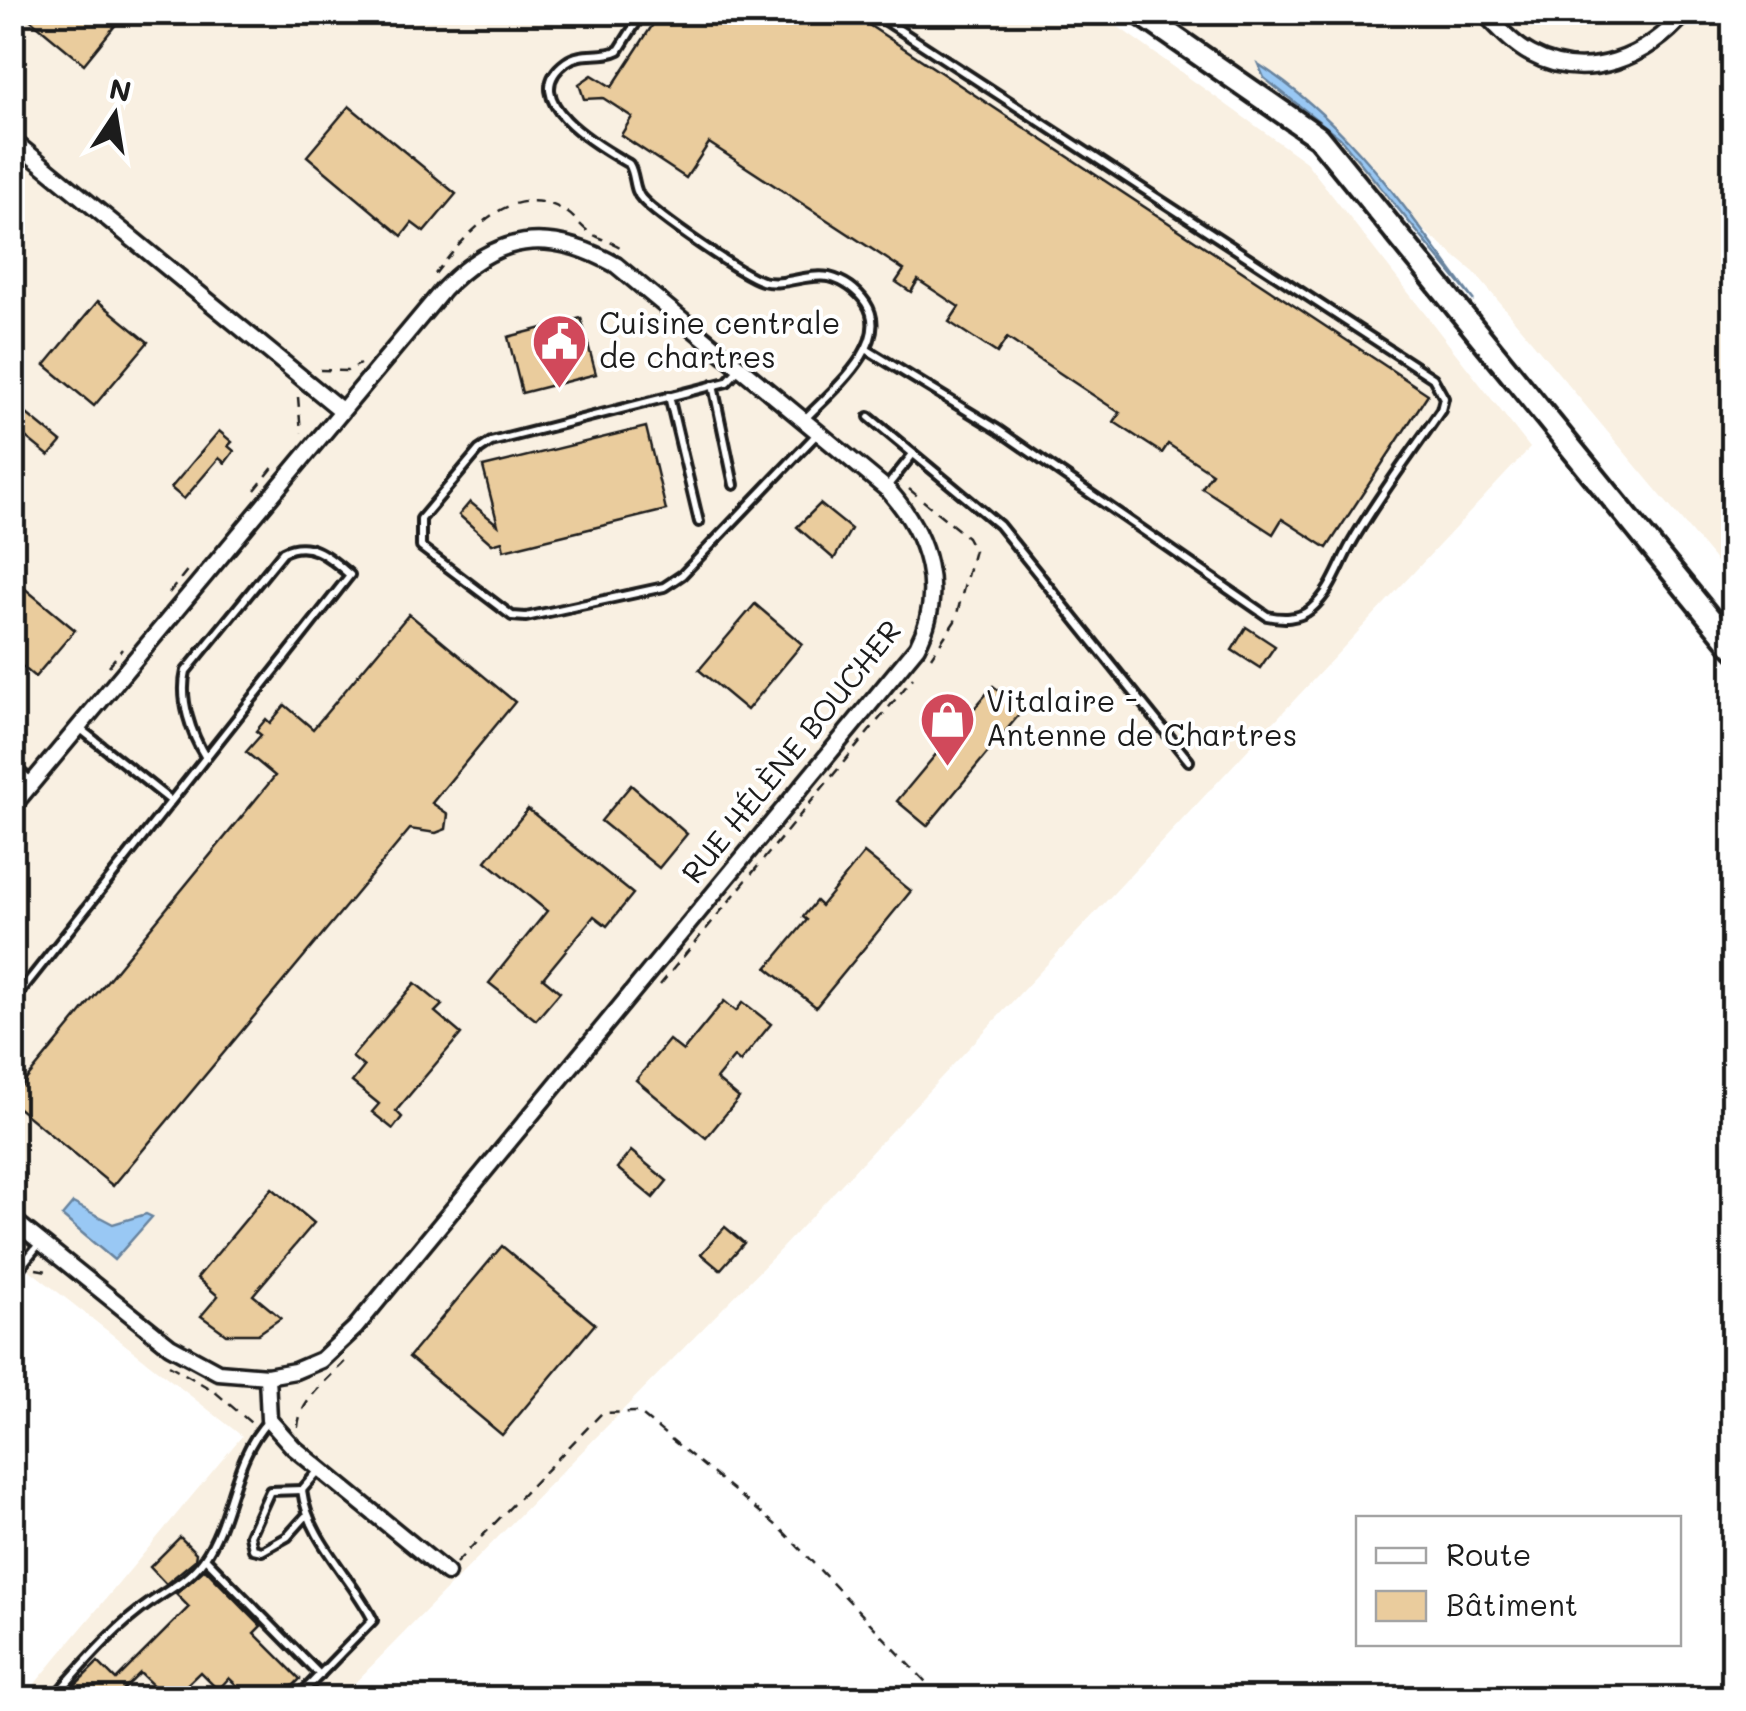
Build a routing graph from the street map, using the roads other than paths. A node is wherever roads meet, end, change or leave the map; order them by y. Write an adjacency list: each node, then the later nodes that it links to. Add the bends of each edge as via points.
1 (643, 12): 7 (lane, via 619,50 564,63 553,90 560,116 629,164 641,199 748,275 778,283 804,274 843,281 870,310 874,334)
2 (872, 12): 7 (lane, via 1433,378 1444,398 1350,545 1338,575 1311,609 1278,618 998,429)
3 (1138, 12): 19 (main road, via 1318,137)
4 (1482, 12): 5 (street, via 1532,54 1602,65 1637,54)
5 (1686, 12)
6 (12, 140): 11 (street)
7 (866, 349): 13 (lane)
8 (739, 369): 9 (lane); 11 (street, RUE HÉLÈNE BOUCHER, via 616,265 588,249 534,240 464,267); 13 (street, RUE HÉLÈNE BOUCHER)
9 (713, 385): 10 (lane); 17 (lane)
10 (669, 396): 14 (lane, via 491,442 421,519 421,547 512,616 664,586); 18 (lane)
11 (342, 410): 20 (street, RUE HÉLÈNE BOUCHER)
12 (869, 417): 15 (lane)
13 (802, 421): 14 (street, RUE HÉLÈNE BOUCHER)
14 (816, 434): 16 (street, RUE HÉLÈNE BOUCHER)
15 (913, 454): 16 (lane); 22 (lane, via 999,525)
16 (889, 483): 31 (street, RUE HÉLÈNE BOUCHER, via 913,518 930,566 929,624 917,647 355,1328 321,1360)
17 (734, 485)
18 (699, 522)
19 (1734, 648)
20 (78, 727): 24 (street, RUE HÉLÈNE BOUCHER); 25 (lane)
21 (206, 758): 21 (lane, via 350,575 322,552 304,546 282,552 186,671 192,736); 25 (lane)
22 (1190, 761)
23 (12, 764): 24 (lane)
24 (32, 782): 26 (street, RUE HÉLÈNE BOUCHER)
25 (172, 801): 27 (lane)
26 (12, 807)
27 (12, 1002)
28 (12, 1219): 29 (street, RUE HÉLÈNE BOUCHER)
29 (40, 1242): 30 (lane); 31 (street, RUE HÉLÈNE BOUCHER, via 192,1361 239,1376)
30 (15, 1274)
31 (267, 1376): 32 (street)
32 (269, 1420): 33 (street); 36 (lane, via 250,1442)
33 (320, 1469): 34 (lane); 37 (street)
34 (302, 1490): 35 (lane); 35 (lane, via 270,1491 250,1535 253,1549 287,1537)
35 (305, 1516): 38 (lane, via 373,1620)
36 (205, 1558): 38 (lane); 39 (lane, via 174,1592 153,1600 107,1640)
37 (447, 1573)
38 (320, 1675): 40 (lane)
39 (52, 1698)
40 (297, 1698)

